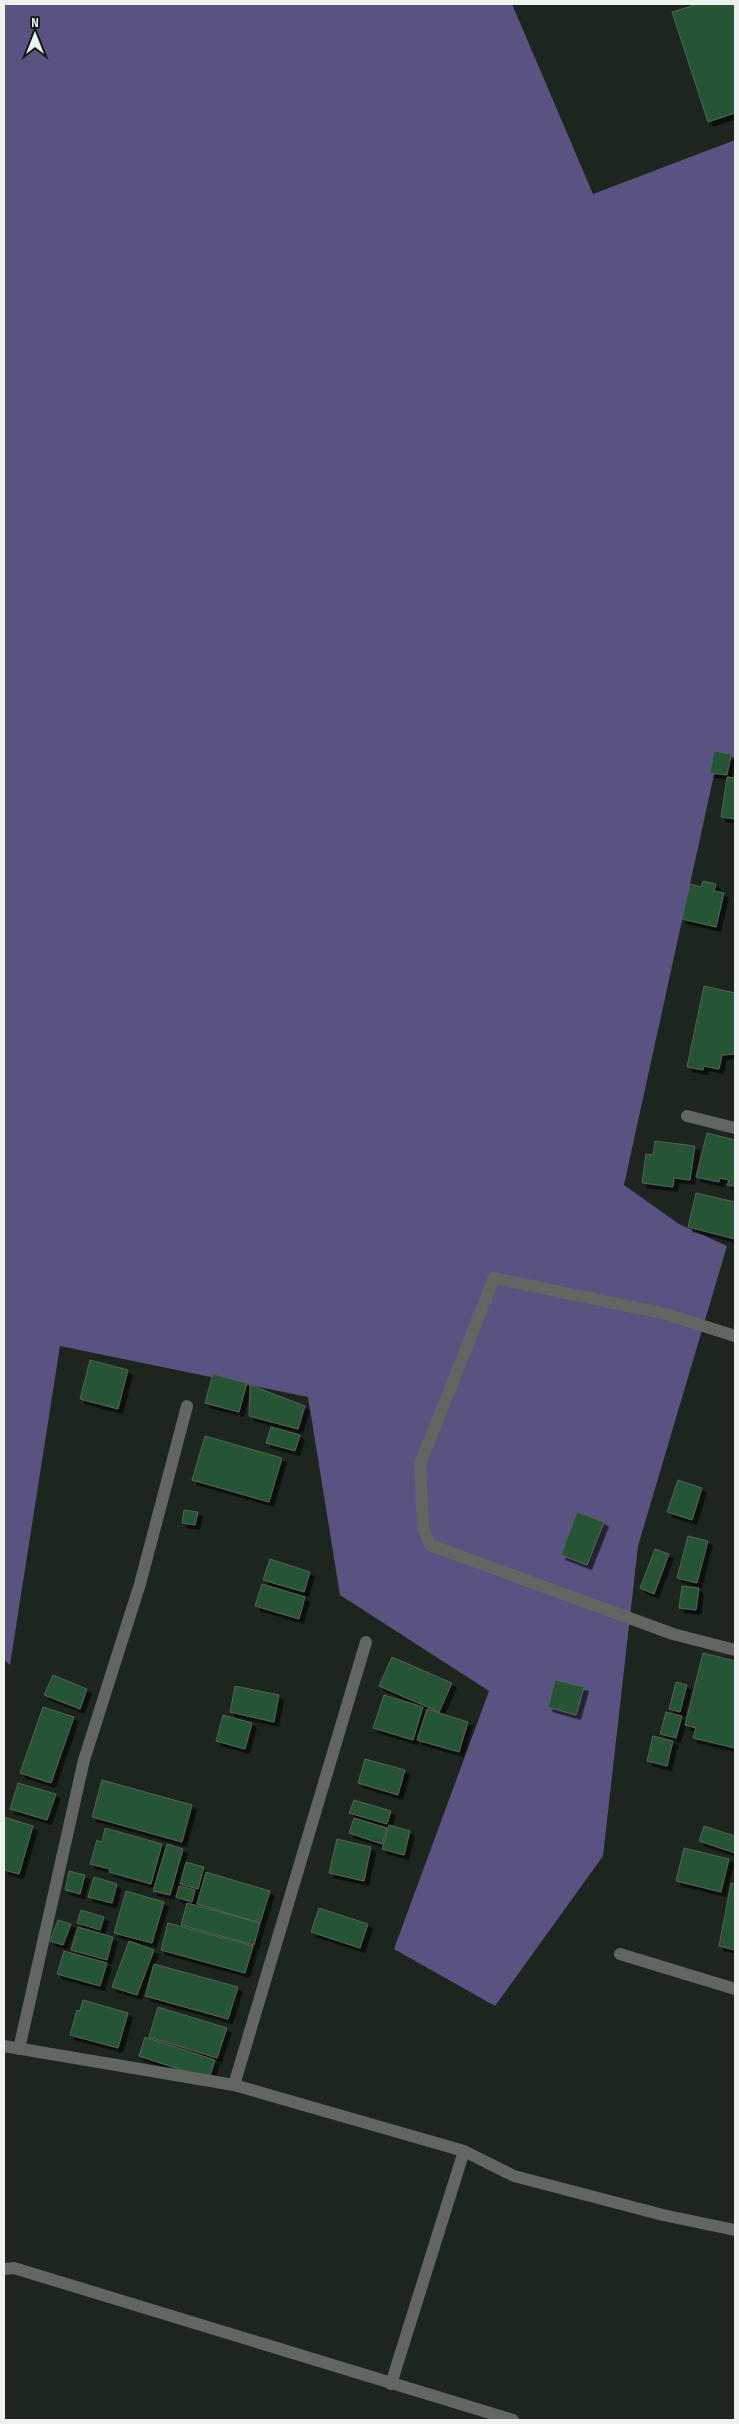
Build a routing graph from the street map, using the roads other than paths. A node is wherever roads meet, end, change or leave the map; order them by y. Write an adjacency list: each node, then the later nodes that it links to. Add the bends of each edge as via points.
1 (687, 1116): 2 (street)
2 (735, 1128)
3 (735, 1336): 6 (street, via 666,1314 494,1278 420,1464 423,1527 430,1545 673,1634)
4 (187, 1406): 10 (street, via 140,1584 84,1760)
5 (366, 1642): 11 (street)
6 (735, 1650)
7 (620, 1954): 8 (street)
8 (735, 1989)
9 (4, 2046): 10 (street)
10 (19, 2049): 11 (street)
11 (234, 2086): 12 (street)
12 (464, 2151): 13 (street, via 514,2176 663,2215); 15 (street)
13 (735, 2230)
14 (4, 2269): 15 (street, via 14,2268 99,2293)
15 (391, 2384): 16 (street)
16 (511, 2420)

